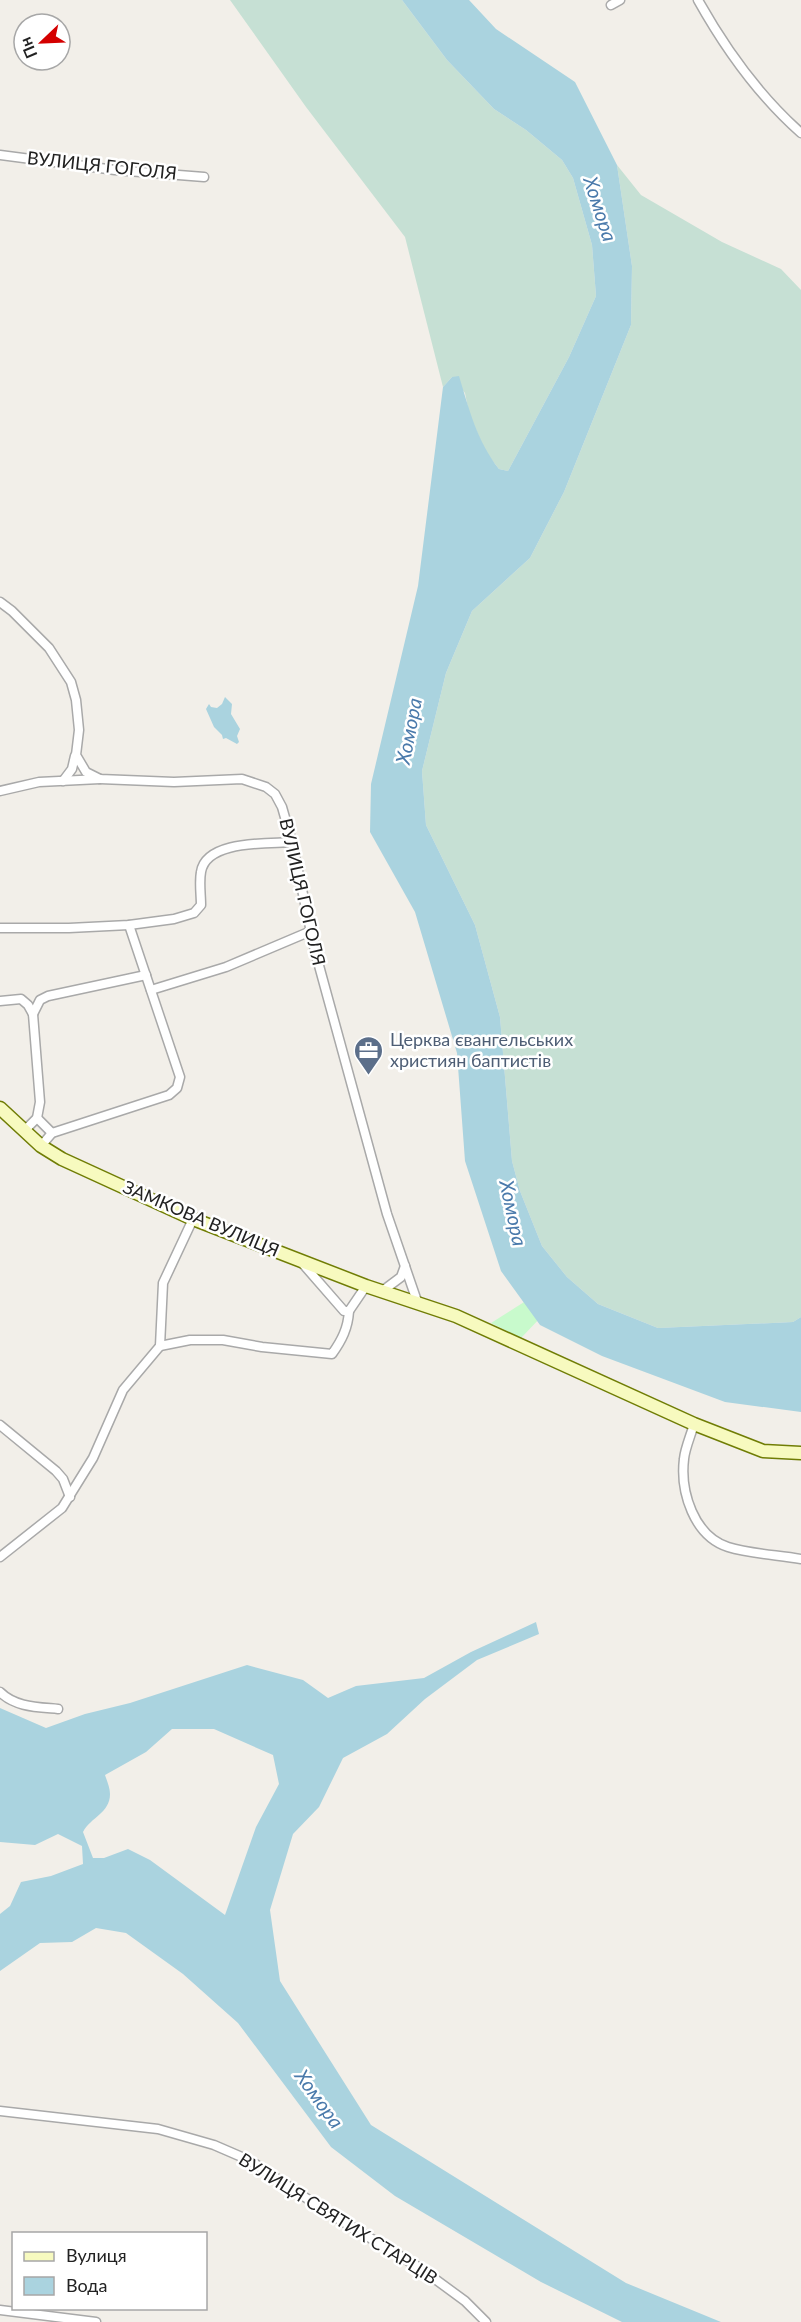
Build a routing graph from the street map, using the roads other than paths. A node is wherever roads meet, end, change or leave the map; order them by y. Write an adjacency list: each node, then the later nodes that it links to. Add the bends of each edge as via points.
1 (620, 0): 3 (street)
2 (698, 0): 4 (street, via 745,74)
3 (611, 5)
4 (801, 133)
5 (0, 155): 6 (street, ВУЛИЦЯ ГОГОЛЯ)
6 (204, 177)
7 (0, 602): 8 (street, via 49,648 71,682 79,730)
8 (76, 756): 9 (street, via 86,772); 10 (street)
9 (100, 779): 10 (street, ВУЛИЦЯ ГОГОЛЯ); 12 (street, ВУЛИЦЯ ГОГОЛЯ, via 242,779 259,784 274,794 282,807)
10 (63, 781): 11 (street, ВУЛИЦЯ ГОГОЛЯ)
11 (0, 791)
12 (292, 842): 13 (street, via 243,845 214,853 201,872 201,905 194,913); 15 (street, ВУЛИЦЯ ГОГОЛЯ)
13 (129, 925): 14 (street); 16 (street)
14 (0, 928)
15 (311, 931): 17 (street, via 226,967); 29 (street, ВУЛИЦЯ ГОГОЛЯ, via 387,1214)
16 (146, 975): 17 (street); 18 (street)
17 (151, 990): 25 (street, via 180,1077 177,1088 169,1095)
18 (48, 996): 19 (street); 21 (street, via 40,1000)
19 (21, 999): 20 (street); 21 (street)
20 (0, 1001)
21 (33, 1014): 23 (street, via 40,1102)
22 (0, 1108): 24 (street, ЗАМКОВА ВУЛИЦЯ)
23 (37, 1118): 24 (street); 25 (street)
24 (24, 1131): 26 (street, ЗАМКОВА ВУЛИЦЯ)
25 (52, 1132): 26 (street)
26 (41, 1146): 27 (street, ЗАМКОВА ВУЛИЦЯ)
27 (193, 1219): 28 (street, ЗАМКОВА ВУЛИЦЯ); 34 (street, via 163,1283)
28 (298, 1259): 30 (street, ЗАМКОВА ВУЛИЦЯ); 33 (street, via 344,1311)
29 (405, 1266): 31 (street, via 401,1277); 32 (street, ВУЛИЦЯ ГОГОЛЯ)
30 (366, 1286): 31 (street, ЗАМКОВА ВУЛИЦЯ); 33 (street)
31 (381, 1292): 32 (street, ЗАМКОВА ВУЛИЦЯ)
32 (418, 1304): 35 (street, ЗАМКОВА ВУЛИЦЯ, via 456,1316)
33 (349, 1311): 34 (street, via 341,1341 332,1354 223,1340 190,1340)
34 (160, 1346): 39 (street, via 123,1390)
35 (694, 1424): 37 (street, ЗАМКОВА ВУЛИЦЯ, via 763,1450); 42 (street, via 684,1459 684,1489 698,1524 727,1546)
36 (0, 1425): 38 (street)
37 (801, 1453)
38 (60, 1475): 39 (street); 40 (street)
39 (81, 1479): 40 (street)
40 (70, 1497): 41 (street, via 62,1508)
41 (0, 1557)
42 (801, 1559)
43 (0, 1692): 44 (street, via 24,1705)
44 (58, 1709)
45 (0, 2111): 48 (street, ВУЛИЦЯ СВЯТИХ СТАРЦІВ, via 158,2129 214,2145 251,2162 420,2268)
46 (0, 2310): 47 (street)
47 (96, 2322)
48 (486, 2322)

